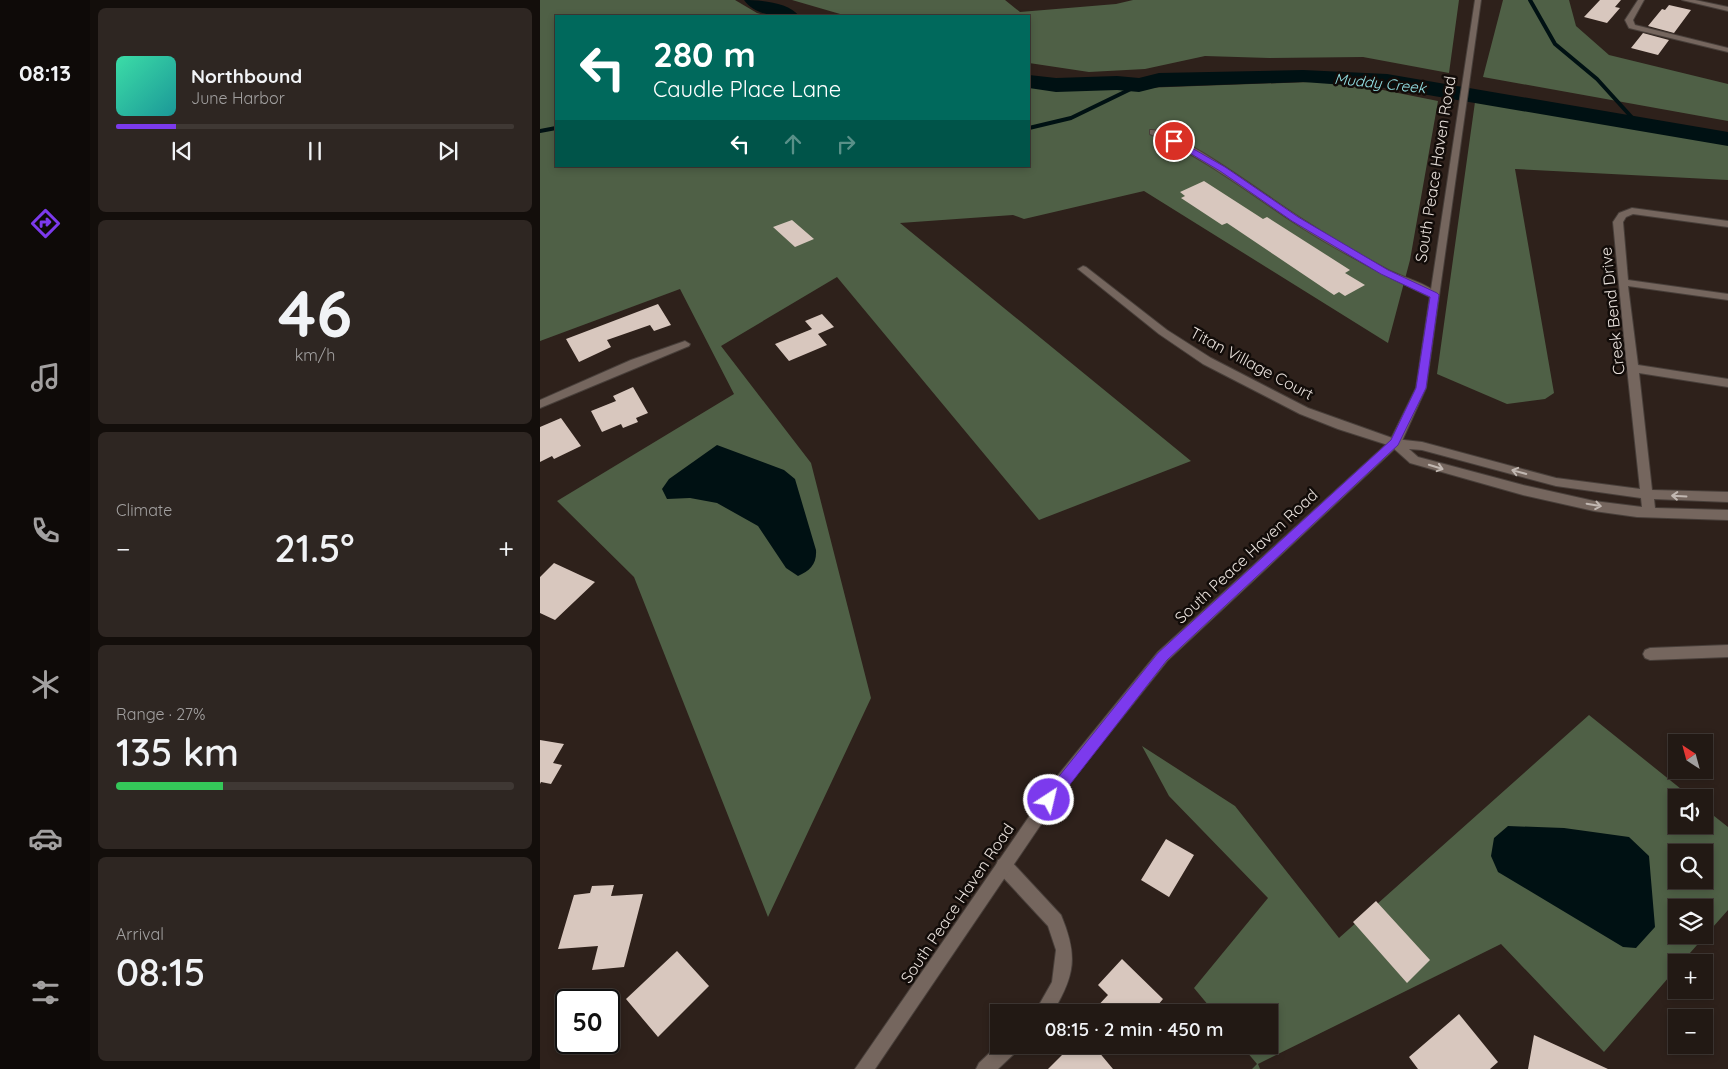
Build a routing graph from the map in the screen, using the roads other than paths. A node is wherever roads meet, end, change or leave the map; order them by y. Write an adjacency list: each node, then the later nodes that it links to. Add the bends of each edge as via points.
1 (1478, 0): 10 (street, South Peace Haven Road)
2 (1641, 0): 5 (street, via 1629,20 1632,26)
3 (1685, 0): 4 (street)
4 (1728, 9)
5 (1728, 50)
6 (1153, 132): 10 (street, via 1222,169 1295,219 1376,267)
7 (1728, 224): 9 (street, Creek Bend Drive, via 1632,212 1622,215 1618,222)
8 (1083, 269): 16 (street, Titan Village Court, via 1163,332 1207,361 1304,411)
9 (1623, 282): 11 (street); 13 (street, Creek Bend Drive)
10 (1434, 295): 16 (street, South Peace Haven Road, via 1421,388)
11 (1728, 297)
12 (685, 344): 15 (street)
13 (1632, 368): 14 (street); 17 (street, Creek Bend Drive)
14 (1728, 383)
15 (540, 404)
16 (1395, 443): 17 (street, one-way to 16, via 1556,482 1422,446); 20 (street, one-way to 20, via 1414,460 1449,471 1594,506); 24 (street, South Peace Haven Road, via 1163,656 1060,784)
17 (1646, 494): 18 (street, one-way to 17); 20 (street, Creek Bend Drive)
18 (1725, 498): 19 (street)
19 (1728, 510)
20 (1649, 512): 21 (street)
21 (1728, 515)
22 (1728, 652): 23 (street)
23 (1650, 654)
24 (1004, 866): 25 (street, via 1056,921 1064,950 1060,984); 27 (street, South Peace Haven Road)
25 (1049, 1004)
26 (1001, 1054): 28 (street)
27 (864, 1069)
28 (985, 1069)

